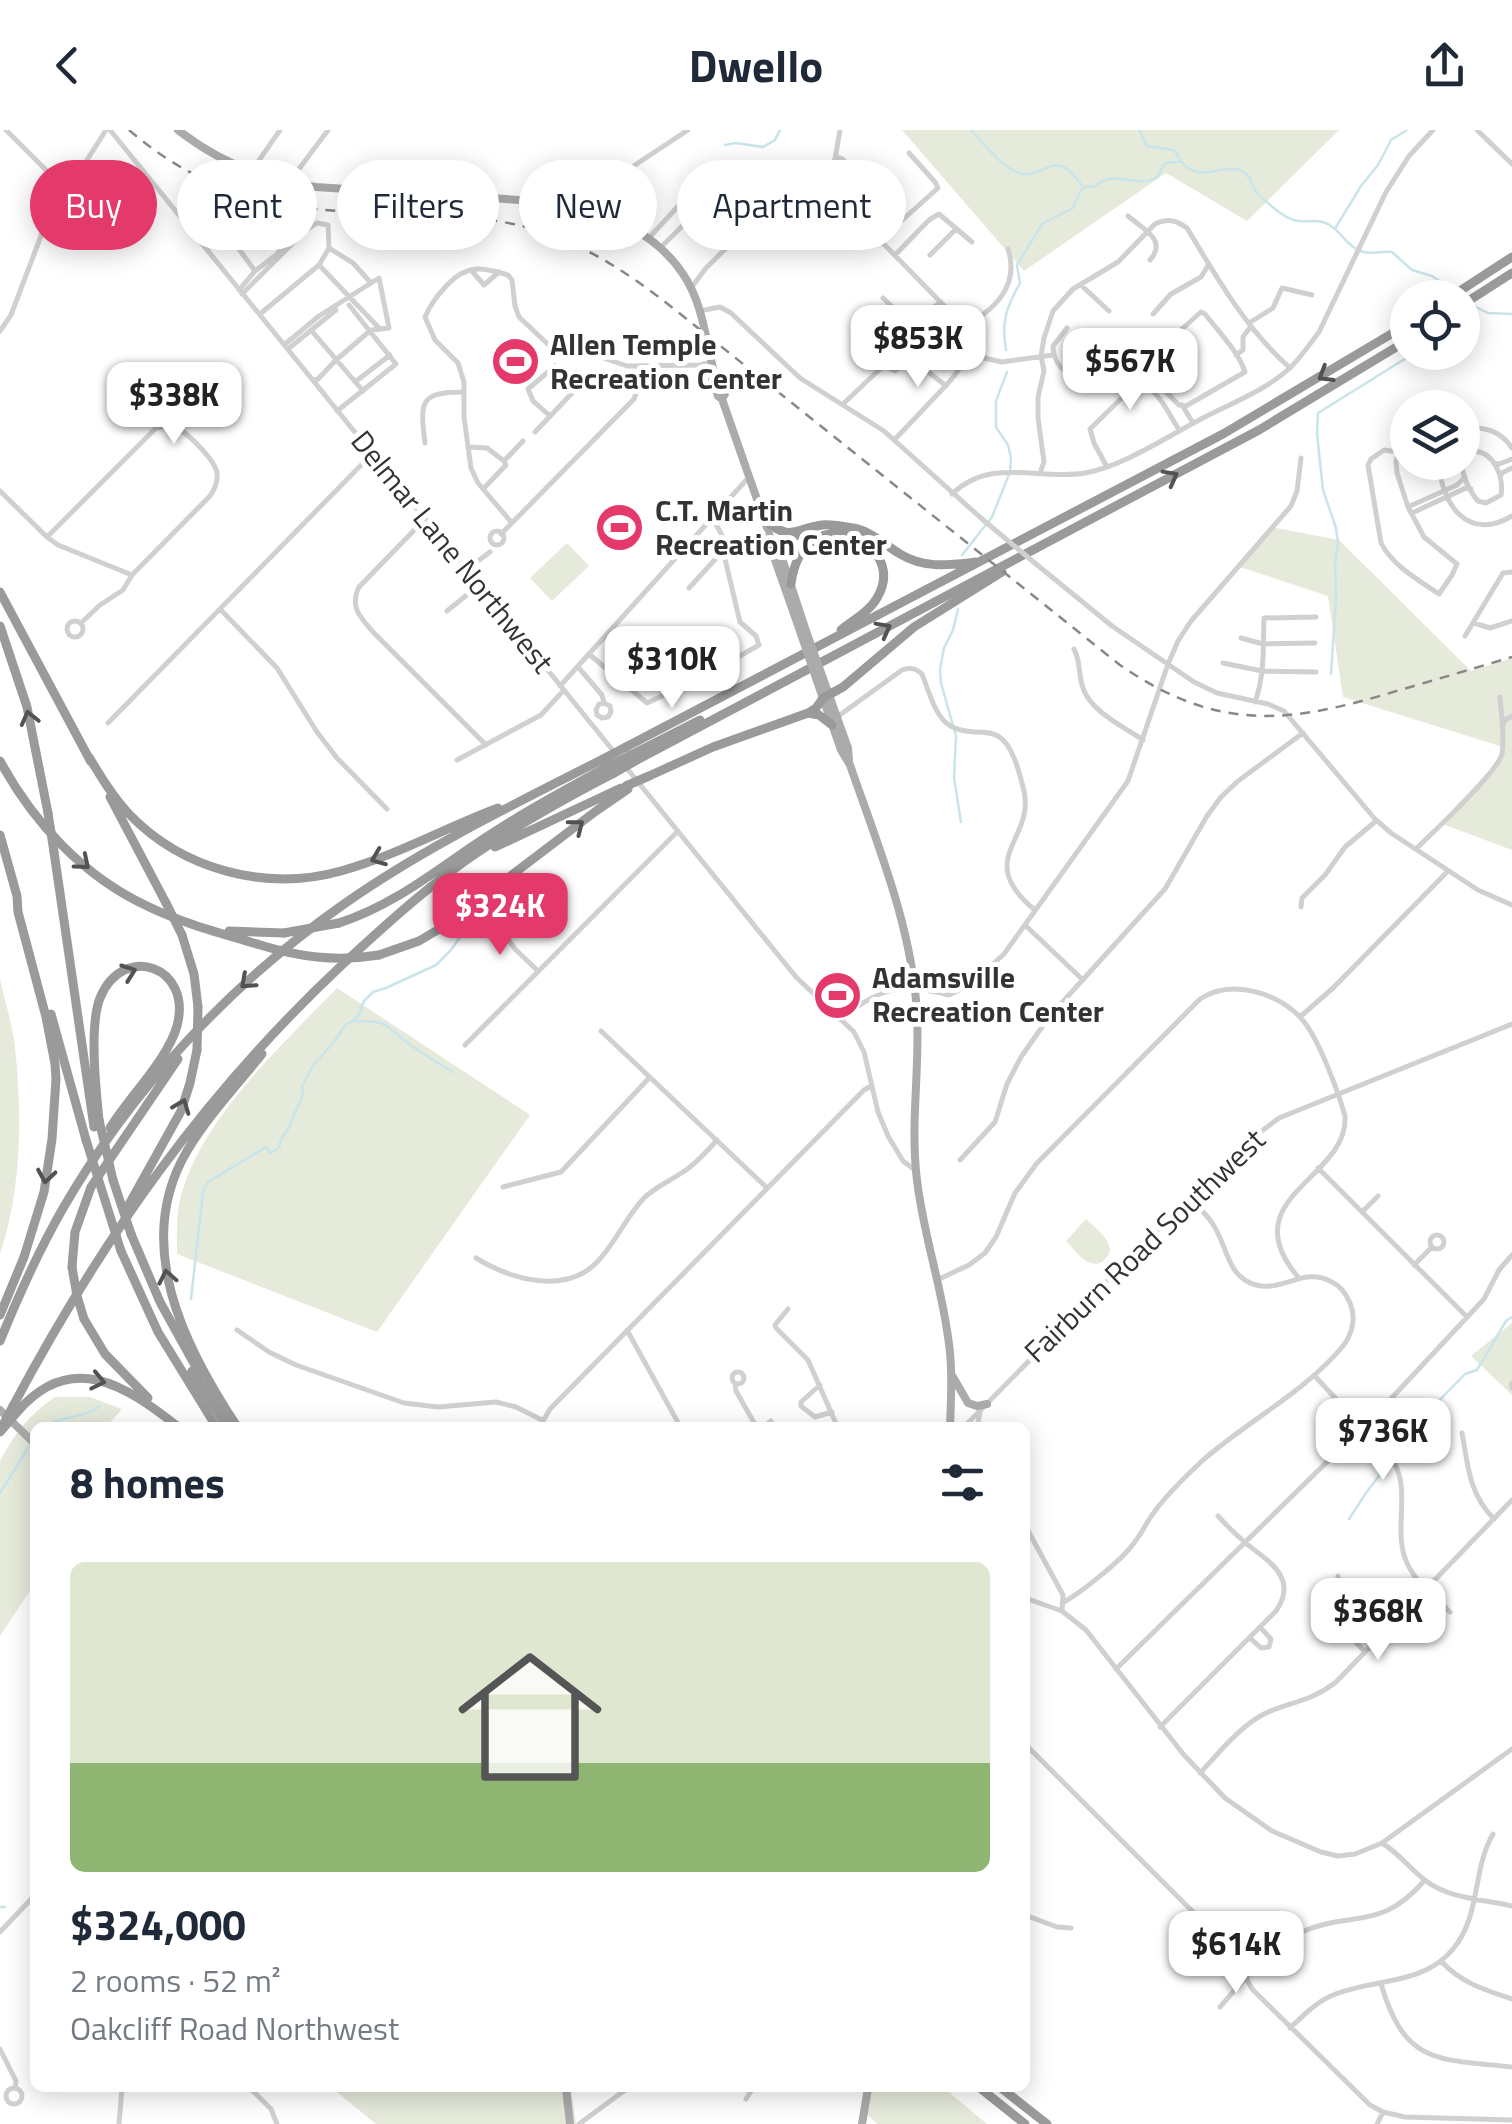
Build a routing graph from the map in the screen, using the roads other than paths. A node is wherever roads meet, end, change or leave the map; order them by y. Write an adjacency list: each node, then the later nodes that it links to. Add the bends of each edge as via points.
1 (6, 130): 12 (street)
2 (108, 130): 13 (street); 21 (street, Delmar Lane Northwest)
3 (178, 130): 14 (main road)
4 (280, 130): 15 (street)
5 (328, 130): 16 (street)
6 (688, 130): 17 (street)
7 (840, 130): 11 (street)
8 (1433, 130): 90 (street, via 1398,171 1318,332)
9 (1477, 130): 18 (street)
10 (909, 153): 23 (street, via 938,188)
11 (835, 159)
12 (36, 160)
13 (88, 160)
14 (226, 160)
15 (259, 160)
16 (305, 160)
17 (643, 160)
18 (1512, 164)
19 (317, 187): 20 (main road)
20 (519, 201)
21 (177, 213)
22 (1128, 216): 26 (street)
23 (906, 217)
24 (956, 228): 27 (street); 38 (street, via 936,214); 39 (street)
25 (657, 229): 30 (street, via 703,179 716,193)
26 (1148, 232): 41 (street, via 1158,247); 42 (street, via 1162,221 1179,222); 50 (street)
27 (972, 242)
28 (657, 246): 30 (main road)
29 (329, 248): 43 (street); 49 (street); 52 (street, via 328,225 310,226)
30 (660, 248): 51 (main road)
31 (1008, 249): 68 (street, via 1013,264 1004,292)
32 (34, 250): 65 (street)
33 (207, 250): 52 (street, Delmar Lane Northwest)
34 (240, 250): 45 (street)
35 (281, 250): 45 (street)
36 (724, 250): 51 (street)
37 (890, 250): 38 (street)
38 (895, 255): 57 (street)
39 (930, 255)
40 (1512, 257): 48 (highway)
41 (1150, 260)
42 (1208, 264): 63 (street); 67 (street)
43 (319, 265): 55 (street); 62 (street)
44 (471, 270): 46 (street); 46 (street, via 484,285); 95 (street, via 458,273 424,317 434,340 458,363)
45 (255, 272): 52 (street)
46 (499, 272): 78 (street, via 512,280 519,317)
47 (1512, 273): 53 (highway)
48 (1477, 280)
49 (371, 282): 55 (street); 70 (street, via 379,278 390,328)
50 (1081, 285): 61 (street); 85 (street, via 1053,311)
51 (691, 288): 60 (main road)
52 (241, 292): 62 (street, Delmar Lane Northwest)
53 (1480, 293)
54 (1312, 295): 67 (street, via 1282,288 1274,308)
55 (350, 296): 70 (street); 77 (street)
56 (883, 298): 66 (street)
57 (942, 302): 64 (street); 68 (street)
58 (349, 305): 72 (street)
59 (336, 310): 71 (street)
60 (699, 311): 87 (main road); 96 (street, via 731,313 800,378)
61 (1109, 311)
62 (260, 314): 77 (street, Delmar Lane Northwest)
63 (1153, 314)
64 (917, 319): 66 (street); 81 (street)
65 (2, 322): 73 (street)
66 (908, 322): 75 (street)
67 (1250, 324): 84 (street); 90 (street)
68 (962, 326): 82 (street)
69 (1067, 328): 83 (street, via 1052,346)
70 (380, 329): 72 (street)
71 (311, 330): 77 (street); 86 (street)
72 (371, 330): 80 (street); 86 (street)
73 (0, 332)
74 (1390, 335): 145 (highway, one-way to 145, via 1224,434)
75 (886, 340)
76 (1124, 344): 83 (street, via 1098,371 1082,375 1068,374)
77 (286, 347): 91 (street, Delmar Lane Northwest)
78 (560, 351): 88 (street); 89 (street)
79 (1390, 351): 142 (highway, one-way to 79, via 1259,430)
80 (390, 354): 92 (street); 94 (street, via 396,364)
81 (932, 354)
82 (966, 354): 85 (street, via 1002,362); 93 (street)
83 (1053, 355): 85 (street)
84 (1236, 355): 97 (street, via 1243,375); 97 (street, via 1205,314 1197,313 1145,362 1144,370)
85 (1041, 356): 119 (street)
86 (336, 360): 91 (street); 92 (street)
87 (711, 362): 89 (street); 120 (main road)
88 (555, 366): 99 (street, via 576,388); 99 (street, via 528,388)
89 (637, 366): 136 (street, via 634,399)
90 (1290, 368): 100 (street)
91 (312, 380): 98 (street, Delmar Lane Northwest)
92 (355, 382): 94 (street)
93 (946, 386): 96 (street, via 910,361 895,371 881,368); 105 (street)
94 (363, 392): 98 (street)
95 (464, 392): 107 (street, via 433,394 422,404); 108 (street)
96 (843, 404): 105 (street)
97 (1182, 405): 100 (street)
98 (337, 411): 112 (street, Delmar Lane Northwest)
99 (550, 416): 103 (street)
100 (1193, 423): 102 (street)
101 (1480, 428): 104 (street)
102 (1179, 430): 117 (street); 117 (street, via 1161,399 1137,383 1090,429)
103 (535, 432)
104 (1509, 437): 109 (street)
105 (894, 440): 130 (street)
106 (523, 441): 115 (street)
107 (425, 443)
108 (468, 447): 115 (street, via 487,448); 127 (street)
109 (1512, 448)
110 (1390, 451): 131 (street, via 1368,465 1380,542 1438,594 1457,564 1424,537)
111 (1480, 452): 116 (street)
112 (372, 454): 133 (street, Delmar Lane Northwest); 153 (street)
113 (1300, 458): 170 (street, via 1291,506 1191,621)
114 (1512, 459): 116 (street)
115 (504, 461): 127 (street)
116 (1494, 463): 121 (street)
117 (1107, 467): 119 (street)
118 (1512, 468): 121 (street)
119 (1040, 472): 130 (street, via 998,472)
120 (750, 477): 134 (street); 135 (main road)
121 (1500, 477): 126 (street, via 1503,490 1492,502 1478,501)
122 (1399, 480): 131 (street)
123 (1443, 480): 129 (street)
124 (1463, 480): 129 (street)
125 (1466, 480): 126 (street)
126 (1471, 489): 129 (street)
127 (483, 490): 136 (street)
128 (0, 491): 140 (street)
129 (1446, 493): 131 (street); 132 (street, via 1456,511 1478,525)
130 (952, 494): 170 (street, bridge)
131 (1410, 510)
132 (1512, 516)
133 (425, 519): 146 (street, Delmar Lane Northwest); 188 (street, via 359,588 355,608)
134 (712, 519): 144 (street); 168 (street)
135 (764, 520): 137 (highway, via 787,534); 141 (main road)
136 (512, 523): 138 (street)
137 (843, 527): 141 (highway); 145 (highway, via 922,563)
138 (502, 534)
139 (821, 535): 141 (highway); 149 (highway, via 800,555); 164 (highway, via 845,533 864,541 882,577 874,603)
140 (46, 536): 148 (street); 148 (street, via 150,432 178,428 212,462 216,485)
141 (774, 547): 149 (main road); 160 (main road)
142 (1039, 547): 177 (highway, via 914,627); 189 (highway, one-way to 142)
143 (490, 552): 146 (street)
144 (725, 552): 151 (street); 172 (street, via 740,622 759,645)
145 (984, 560): 164 (highway)
146 (466, 570): 150 (street, Delmar Lane Northwest)
147 (1512, 572): 158 (street, via 1504,574)
148 (132, 576): 157 (street)
149 (791, 584): 160 (main road)
150 (479, 586): 154 (street); 176 (street, Delmar Lane Northwest)
151 (689, 588)
152 (0, 592): 190 (highway)
153 (220, 609): 184 (street); 196 (street, via 277,668 337,758)
154 (447, 611)
155 (1316, 617): 165 (street, via 1264,618)
156 (1512, 621): 158 (street, via 1490,628)
157 (81, 623)
158 (1474, 623): 162 (street)
159 (0, 626): 223 (highway, one-way to 159, bridge, via 48,813 27,707)
160 (804, 633): 177 (main road, bridge)
161 (649, 634): 175 (street)
162 (1465, 636)
163 (1240, 638): 165 (street)
164 (829, 641): 189 (highway)
165 (1263, 644): 166 (street); 173 (street)
166 (1315, 644)
167 (1074, 649): 187 (street, via 1088,699)
168 (589, 654): 171 (street); 175 (street)
169 (1223, 663): 173 (street)
170 (1168, 664): 179 (street, via 1217,694); 187 (street)
171 (578, 667): 176 (street); 180 (street)
172 (710, 671): 172 (street, via 692,647 702,642 711,664); 175 (street, via 647,704)
173 (1262, 671): 174 (street); 179 (street)
174 (1316, 672)
175 (613, 674)
176 (562, 688): 188 (street, via 541,715); 198 (street, Delmar Lane Northwest)
177 (826, 697): 181 (highway); 183 (main road)
178 (1500, 697): 185 (street)
179 (1255, 702): 186 (street, via 1284,711)
180 (604, 703)
181 (808, 713): 183 (highway); 194 (highway, bridge)
182 (1512, 716): 185 (street)
183 (834, 721): 206 (street, via 909,668 922,674 948,725 1003,739 1026,804 1008,871); 212 (main road, via 896,900)
184 (108, 723)
185 (1502, 728): 200 (street, via 1496,766)
186 (1304, 733): 197 (street); 211 (street, via 1221,798 1165,888)
187 (1143, 740): 206 (street, via 1128,780)
188 (486, 745): 191 (street)
189 (631, 755): 193 (highway, bridge); 193 (highway, bridge)
190 (89, 757): 195 (highway, one-way to 190, via 346,870 270,879 214,868 160,840 120,803); 234 (highway, one-way to 190, bridge, via 190,1083 198,1007 182,935)
191 (457, 760)
192 (0, 761): 209 (highway, one-way to 209, via 32,811 84,865 135,900)
193 (609, 766): 195 (highway); 201 (highway); 209 (highway, bridge, via 370,912 284,933)
194 (627, 788): 201 (highway); 209 (highway, one-way to 194, bridge, via 314,958 379,955 446,926)
195 (533, 795): 217 (highway, one-way to 217, via 345,904 254,974)
196 (387, 809)
197 (1377, 820): 200 (street); 205 (street, via 1345,848)
198 (678, 832): 210 (street); 215 (street, Delmar Lane Northwest, via 796,977)
199 (0, 834): 203 (highway)
200 (1416, 849): 202 (street)
201 (461, 864): 213 (highway)
202 (1448, 871): 204 (street); 214 (street)
203 (17, 896): 243 (highway, one-way to 243, via 56,1080 44,1192); 259 (highway, bridge, via 121,1251 158,1332)
204 (1512, 906)
205 (1300, 907)
206 (1036, 911): 208 (street)
207 (494, 919): 210 (street)
208 (1026, 925): 211 (street); 212 (street, via 971,984 949,995)
209 (196, 926)
210 (538, 971): 219 (street)
211 (1083, 980): 225 (street, via 1021,1056 995,1122)
212 (915, 989): 215 (street, via 882,992); 228 (main road)
213 (308, 998): 234 (highway, via 218,1096); 262 (highway, one-way to 213, via 192,1349 170,1293 165,1211 188,1148)
214 (1300, 1018): 222 (street); 241 (street, via 1250,991 1220,990 1200,999 1028,1173 985,1252)
215 (840, 1020): 221 (street, Delmar Lane Northwest, via 861,1043)
216 (1512, 1024): 222 (street, Fairburn Road Southwest)
217 (203, 1025): 226 (highway); 258 (highway, bridge, via 94,1180 74,1232 72,1267 84,1319 113,1364)
218 (601, 1031): 220 (street)
219 (465, 1045)
220 (650, 1078): 224 (street); 229 (street, via 560,1172)
221 (871, 1086): 228 (street, Delmar Lane Northwest, via 888,1136); 230 (street)
222 (1338, 1094): 227 (street, via 1344,1134); 232 (street, Fairburn Road Southwest, via 1261,1129)
223 (97, 1124): 226 (highway, one-way to 226, via 99,1001 124,970 158,970 178,993 177,1026); 235 (highway, bridge, via 111,1192)
224 (717, 1140): 230 (street); 238 (street, via 648,1194 583,1273 548,1281 512,1275)
225 (960, 1160)
226 (89, 1165): 247 (highway)
227 (1318, 1168): 233 (street); 240 (street, via 1290,1198 1280,1222 1282,1252)
228 (916, 1171): 241 (main road)
229 (503, 1188)
230 (767, 1188): 246 (street)
231 (1378, 1196): 233 (street)
232 (1189, 1198): 240 (street, via 1214,1225 1242,1279 1268,1287); 252 (street, Fairburn Road Southwest)
233 (1362, 1212): 239 (street)
234 (123, 1220): 253 (highway)
235 (129, 1237): 260 (highway, via 171,1335); 261 (highway, via 180,1341)
236 (1432, 1247): 239 (street)
237 (1512, 1256): 244 (street)
238 (476, 1258)
239 (1414, 1265): 244 (street)
240 (1298, 1277): 249 (street, via 1334,1282 1352,1312 1346,1342)
241 (937, 1280): 248 (main road)
242 (788, 1309): 251 (street, via 776,1328 808,1360)
243 (0, 1316)
244 (1467, 1317): 269 (street)
245 (237, 1330): 256 (street, via 296,1365 404,1403 496,1402)
246 (628, 1330): 256 (street); 263 (street)
247 (0, 1341)
248 (952, 1375): 252 (main road, via 968,1403); 266 (main road)
249 (1314, 1375): 269 (street); 281 (street, via 1201,1462 1158,1506 1133,1546)
250 (734, 1384): 264 (street)
251 (820, 1385): 255 (street); 255 (street, via 802,1406 815,1417)
252 (984, 1407): 267 (street, Fairburn Road Southwest); 268 (street)
253 (15, 1408): 257 (highway, one-way to 257, via 50,1385 91,1378 130,1392); 270 (highway, bridge)
254 (0, 1410): 272 (main road)
255 (832, 1412): 265 (street)
256 (542, 1420)
257 (171, 1422)
258 (173, 1422)
259 (213, 1422)
260 (224, 1422)
261 (233, 1422)
262 (234, 1422)
263 (678, 1422)
264 (756, 1422)
265 (836, 1422)
266 (950, 1422)
267 (969, 1422)
268 (980, 1422)
269 (1361, 1428): 277 (street); 279 (street, via 1399,1470 1402,1551)
270 (0, 1431)
271 (1462, 1433): 275 (street, via 1474,1494)
272 (30, 1439)
273 (1512, 1500): 275 (street)
274 (1218, 1516): 277 (street)
275 (1494, 1519): 279 (street)
276 (1030, 1534): 281 (street)
277 (1245, 1542): 284 (street, via 1276,1568 1284,1584 1280,1605); 287 (street)
278 (1338, 1576): 286 (street, via 1343,1621)
279 (1426, 1588): 283 (street); 286 (street)
280 (1030, 1600): 282 (street)
281 (1064, 1602): 282 (street)
282 (1062, 1610): 287 (street)
283 (1450, 1612)
284 (1260, 1627): 285 (street); 285 (street, via 1269,1646)
285 (1250, 1638): 288 (street)
286 (1365, 1652): 291 (street, via 1322,1693 1252,1722)
287 (1116, 1668): 288 (street)
288 (1160, 1727): 291 (street)
289 (1030, 1749): 304 (street, via 1231,1950)
290 (1512, 1749): 293 (street)
291 (1200, 1774): 294 (street, via 1247,1816 1300,1845 1338,1856)
292 (1493, 1834): 297 (street)
293 (1394, 1835): 294 (street); 295 (street)
294 (1382, 1844): 295 (street)
295 (1398, 1852): 296 (street)
296 (1425, 1880): 297 (street); 304 (street, via 1386,1913 1290,1937)
297 (1475, 1898): 299 (street); 303 (street, via 1465,1931)
298 (30, 1899): 302 (street)
299 (1512, 1906)
300 (1030, 1917): 301 (street)
301 (1072, 1928)
302 (0, 1932)
303 (1441, 1961): 305 (street); 306 (street, via 1471,1986)
304 (1245, 1979): 307 (street); 308 (street)
305 (1381, 1984): 308 (street, via 1329,1997); 310 (street, via 1396,2026 1424,2052)
306 (1512, 1999)
307 (1220, 2007)
308 (1290, 2028): 321 (street)
309 (0, 2050): 311 (street)
310 (1512, 2067)
311 (15, 2088)
312 (122, 2092): 324 (street)
313 (254, 2092): 325 (street)
314 (566, 2092): 326 (main road)
315 (623, 2092): 327 (street)
316 (750, 2092): 320 (street)
317 (867, 2092): 328 (main road)
318 (985, 2092): 329 (highway)
319 (1006, 2092): 330 (highway)
320 (746, 2099)
321 (1383, 2112): 323 (street); 331 (street)
322 (1512, 2120): 323 (street)
323 (1468, 2122)
324 (119, 2124)
325 (277, 2124)
326 (570, 2124)
327 (579, 2124)
328 (862, 2124)
329 (1025, 2124)
330 (1048, 2124)
331 (1377, 2124)

